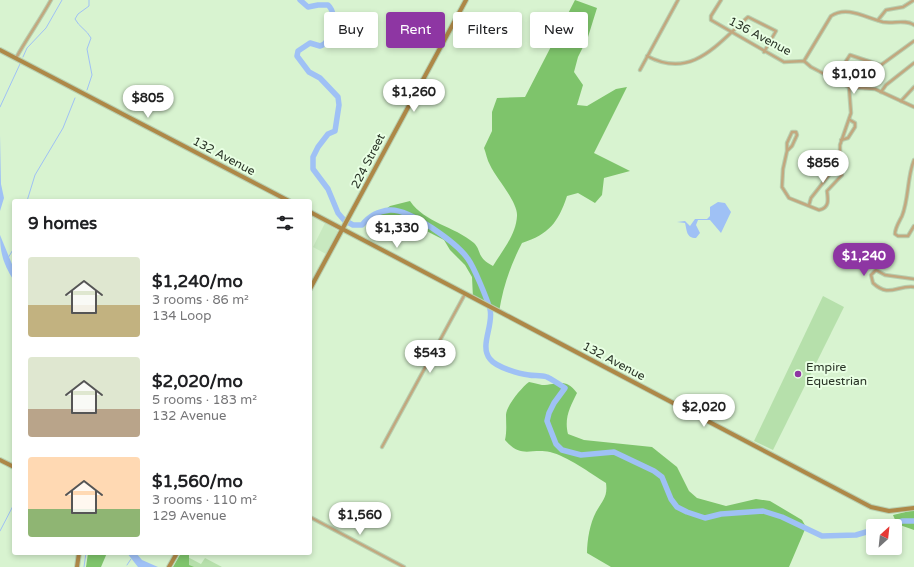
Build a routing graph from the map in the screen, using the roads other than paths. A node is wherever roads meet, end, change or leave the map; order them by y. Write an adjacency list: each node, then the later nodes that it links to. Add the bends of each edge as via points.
1 (51, 0): 13 (street)
2 (466, 0): 34 (main road, 224 Street)
3 (678, 0): 12 (street)
4 (721, 0): 8 (street, 136 Avenue, via 711,16 713,22)
5 (914, 0): 6 (street, via 903,7 886,10)
6 (878, 20): 7 (street, via 890,23 907,22); 14 (street, via 862,14 836,13 831,16)
7 (914, 26)
8 (732, 32): 11 (street, 136 Avenue); 11 (street, via 748,17 776,31); 12 (street, via 710,52 684,63 666,64)
9 (914, 41): 16 (street)
10 (0, 50): 13 (main road, 132 Avenue)
11 (764, 52): 14 (street, 136 Avenue, via 787,63)
12 (647, 56): 17 (street)
13 (16, 58): 30 (main road, 132 Avenue)
14 (804, 61): 18 (street, 136 Avenue)
15 (914, 63): 22 (street)
16 (881, 66): 18 (street, via 853,54 847,57); 21 (street, via 866,78)
17 (640, 70)
18 (834, 80): 19 (street, 136 Avenue)
19 (849, 87): 21 (street, 136 Avenue); 25 (street)
20 (914, 87): 23 (street)
21 (865, 88): 22 (street, 136 Avenue)
22 (881, 92): 23 (street, 136 Avenue)
23 (901, 101): 24 (street, 136 Avenue)
24 (914, 107)
25 (850, 120): 26 (street); 26 (street, via 855,123 855,128 848,138)
26 (842, 140): 29 (street)
27 (787, 151): 27 (street, via 787,143 792,132 796,132 795,140); 31 (street, via 782,181 784,192 793,200)
28 (914, 160): 33 (street, via 903,212 895,234 908,236)
29 (840, 161): 31 (street, via 811,198); 31 (street, via 842,175 827,191 828,204 819,210)
30 (285, 199)
31 (809, 205)
32 (312, 213): 34 (main road, 132 Avenue)
33 (914, 226)
34 (344, 228): 36 (main road, 224 Street); 38 (main road, 132 Avenue)
35 (914, 279): 37 (street, via 876,270 871,275 873,283 888,291)
36 (312, 285)
37 (914, 287)
38 (465, 294): 39 (street); 42 (main road, 132 Avenue, via 871,507 888,511)
39 (382, 447)
40 (0, 460): 41 (main road)
41 (12, 466)
42 (914, 508)
43 (312, 518): 48 (street)
44 (79, 555): 46 (main road)
45 (176, 555): 47 (main road)
46 (77, 567)
47 (170, 567)
48 (404, 567)

